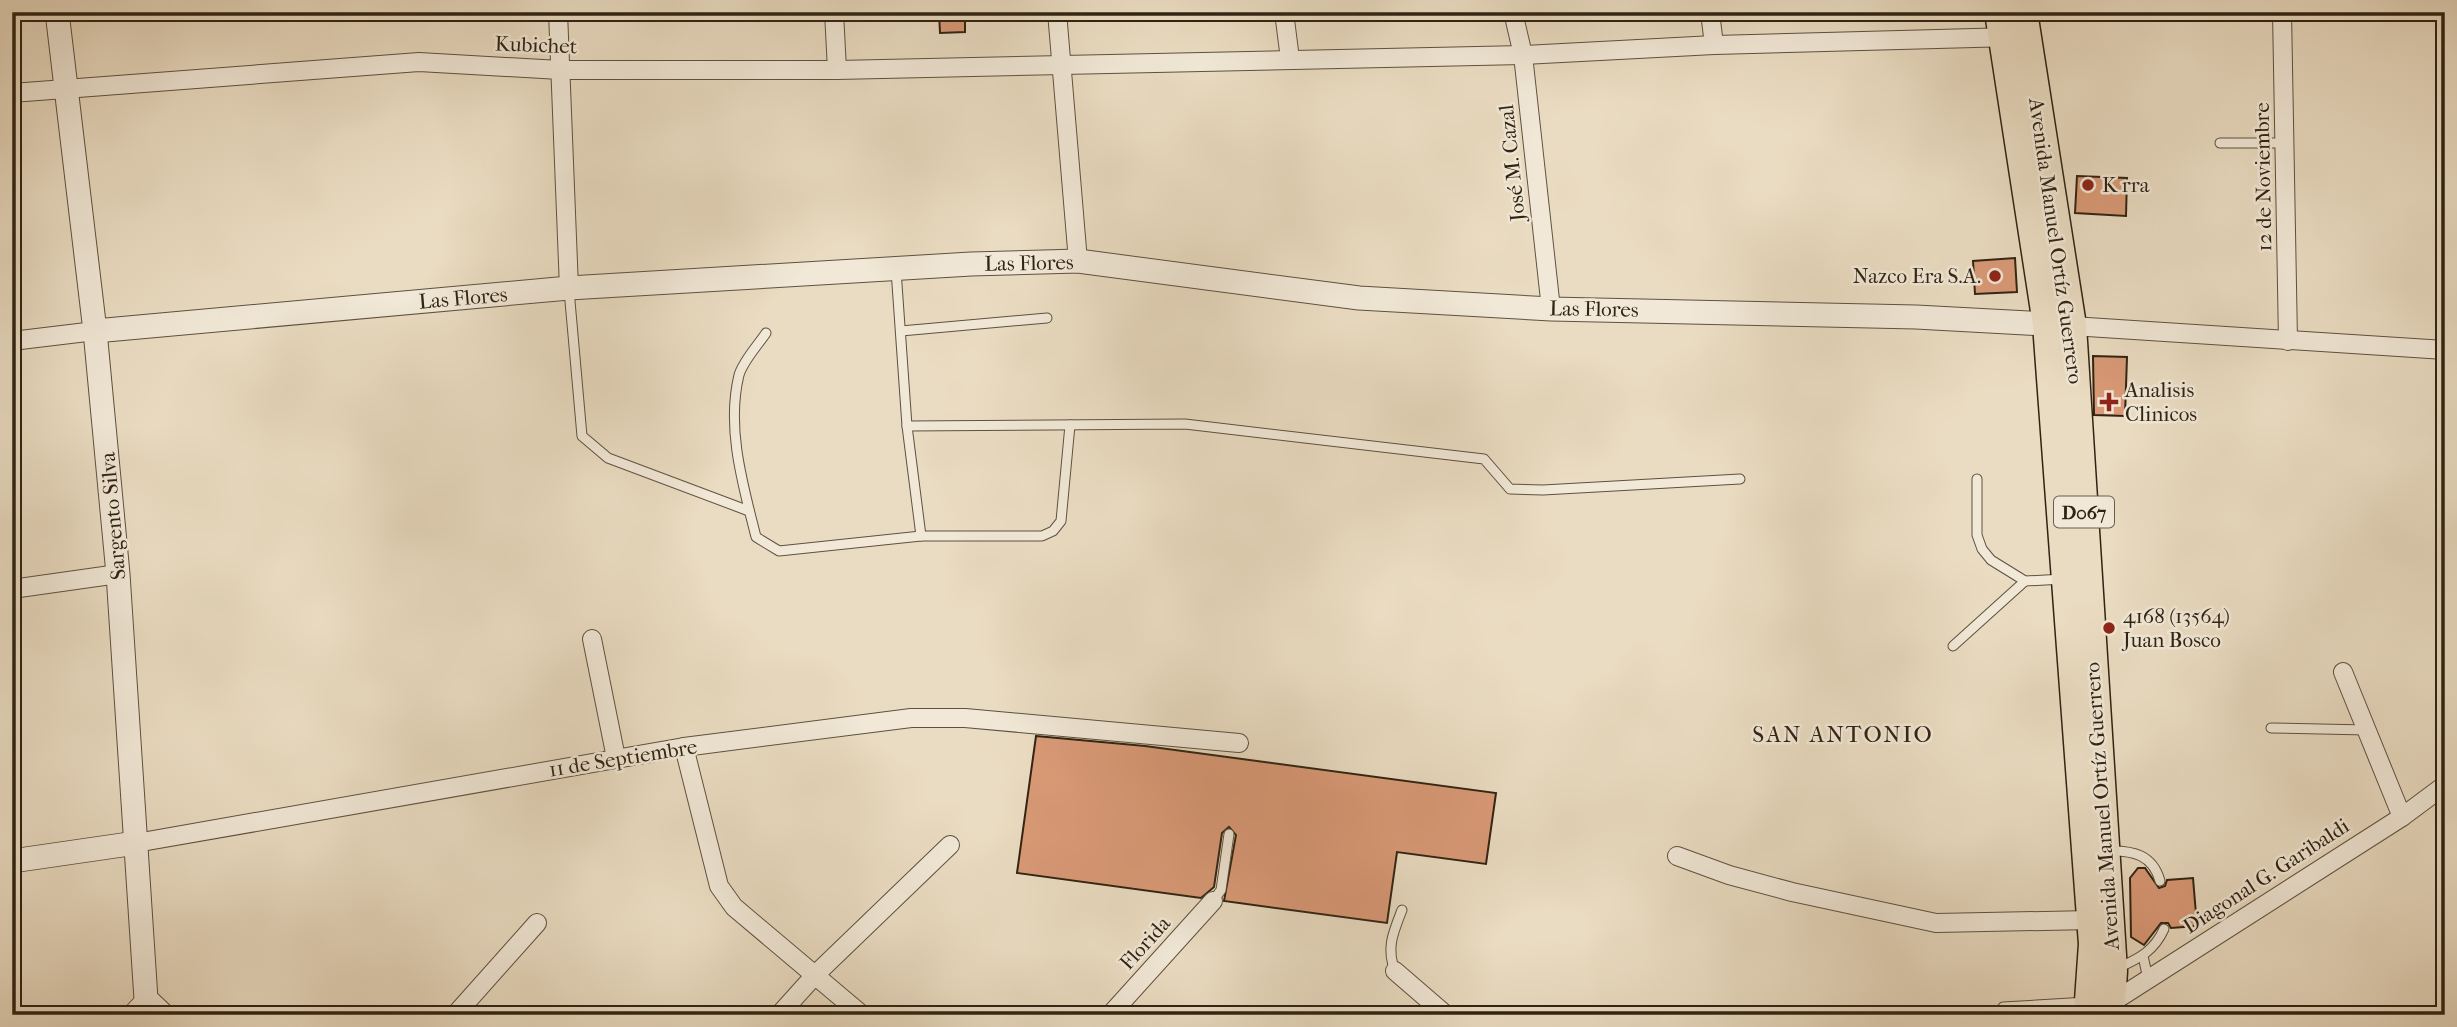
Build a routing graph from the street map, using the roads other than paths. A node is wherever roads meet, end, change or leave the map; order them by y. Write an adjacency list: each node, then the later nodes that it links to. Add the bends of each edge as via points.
1 (57, 12): 16 (street, Sargento Silva)
2 (558, 12): 14 (street)
3 (834, 12): 15 (street)
4 (1057, 12): 13 (street)
5 (1284, 12): 12 (street)
6 (1513, 12): 11 (street, José M. Cazal)
7 (1710, 12): 10 (street)
8 (2282, 12): 19 (street, 12 de Noviembre)
9 (2013, 24): 10 (street, Kubichet); 25 (main road, Avenida Manuel Ortíz Guerrero / D067)
10 (1714, 45): 11 (street, Kubichet)
11 (1523, 55): 12 (street, Kubichet); 23 (street, José M. Cazal)
12 (1290, 59): 13 (street, Kubichet)
13 (1059, 63): 15 (street, Kubichet); 20 (street)
14 (560, 70): 15 (street, Kubichet); 16 (street, Kubichet, via 419,62); 22 (street)
15 (837, 70)
16 (64, 87): 17 (street, Kubichet); 26 (street, Sargento Silva)
17 (12, 93)
18 (2220, 142): 19 (lane)
19 (2286, 144): 30 (street, 12 de Noviembre)
20 (1078, 261): 21 (street, Las Flores); 23 (street, Las Flores, via 1359,298)
21 (897, 270): 22 (street, Las Flores); 27 (lane)
22 (569, 288): 26 (street, Las Flores); 36 (lane, via 582,436 608,458)
23 (1551, 309): 25 (street, Las Flores)
24 (1046, 318): 27 (lane)
25 (2059, 325): 30 (street); 39 (main road, Avenida Manuel Ortíz Guerrero / D067); 55 (main road, Avenida Manuel Ortíz Guerrero / D067)
26 (95, 331): 29 (street, Las Flores); 38 (street, Sargento Silva)
27 (901, 331): 33 (lane)
28 (766, 333): 36 (lane, via 740,372 734,425)
29 (12, 341)
30 (2288, 341): 31 (street)
31 (2445, 350)
32 (1070, 425): 33 (lane); 35 (lane, via 1185,424 1484,459 1510,489); 37 (lane, via 1061,521 1053,531 1042,536)
33 (907, 426): 37 (lane)
34 (1977, 478): 40 (lane, via 1977,535 1982,550 1997,565)
35 (1740, 479)
36 (749, 511): 37 (lane, via 756,537 779,551)
37 (921, 536)
38 (118, 574): 41 (street); 53 (street, Sargento Silva)
39 (2066, 579): 40 (lane); 61 (main road, Avenida Manuel Ortíz Guerrero / D067)
40 (2025, 580): 43 (lane)
41 (12, 589)
42 (592, 639): 49 (street)
43 (1953, 646)
44 (2343, 672): 46 (street)
45 (2271, 728): 46 (lane)
46 (2367, 730): 51 (street)
47 (1240, 743): 48 (street, 11 de Septiembre, via 911,718)
48 (684, 747): 49 (street, 11 de Septiembre); 67 (street, via 719,886 734,907)
49 (616, 758): 53 (street, 11 de Septiembre)
50 (2445, 785): 51 (street, Diagonal G. Garibaldi)
51 (2402, 817): 68 (street, Diagonal G. Garibaldi)
52 (1229, 834): 59 (lane, via 1222,890)
53 (136, 843): 57 (street, 11 de Septiembre); 69 (street, Sargento Silva)
54 (950, 845): 67 (street)
55 (2105, 852): 58 (lane, via 2127,851 2148,859); 66 (main road, Avenida Manuel Ortíz Guerrero / D067)
56 (1676, 856): 61 (street, via 1729,876 1936,923)
57 (12, 861)
58 (2160, 881)
59 (1213, 901): 76 (street, Florida)
60 (1402, 910): 65 (lane, via 1390,944)
61 (2091, 920): 71 (main road, Avenida Manuel Ortíz Guerrero / D067)
62 (537, 923): 73 (street)
63 (2164, 929): 64 (lane, via 2157,945)
64 (2143, 956): 66 (lane); 68 (lane)
65 (1395, 971): 77 (street)
66 (2113, 971): 71 (main road, Avenida Manuel Ortíz Guerrero / D067)
67 (815, 975): 74 (street); 75 (street)
68 (2148, 979): 71 (street, Diagonal G. Garibaldi)
69 (139, 1007): 72 (street, Sargento Silva)
70 (2003, 1007): 71 (lane)
71 (2099, 1009)
72 (163, 1015)
73 (455, 1015)
74 (779, 1015)
75 (862, 1015)
76 (1111, 1015)
77 (1446, 1015)

